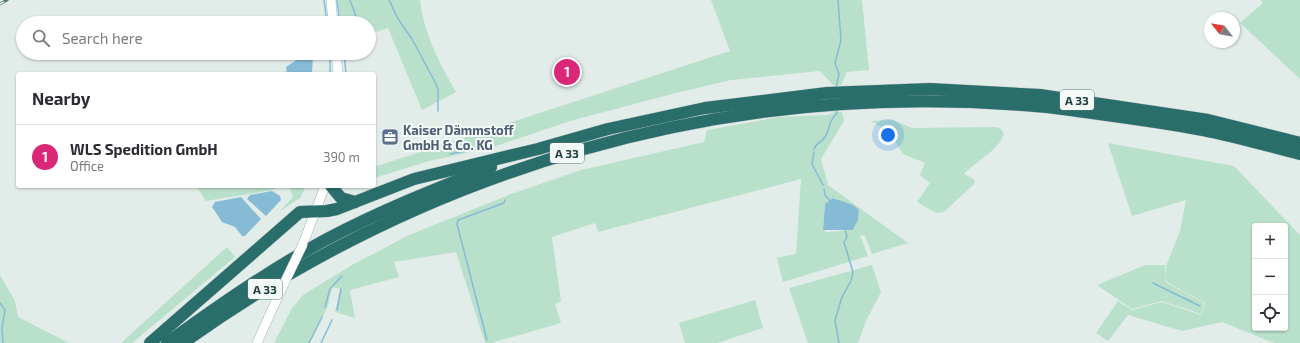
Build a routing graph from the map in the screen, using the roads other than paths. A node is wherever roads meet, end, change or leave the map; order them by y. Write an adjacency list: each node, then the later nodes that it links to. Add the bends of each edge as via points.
1 (331, 0): 2 (main road)
2 (332, 16)
3 (337, 60): 4 (main road)
4 (338, 72)
5 (849, 97): 6 (highway, A 33); 7 (highway, A 33, via 930,89 1040,95 1208,120); 9 (highway, A 33, via 1025,105 1204,130)
6 (828, 99): 8 (highway, A 33, via 705,108 608,129); 14 (highway, A 33, via 712,118 609,141 543,160 477,184 382,225 312,261)
7 (1300, 143)
8 (538, 149): 12 (highway, via 434,174); 16 (highway, A 33, via 410,200 327,239 264,277)
9 (1300, 154)
10 (324, 188): 13 (main road)
11 (333, 188): 12 (highway, via 341,198)
12 (355, 202): 13 (highway, via 337,209)
13 (316, 212): 15 (highway, via 300,212 292,217 241,265); 17 (main road, bridge)
14 (187, 341)
15 (150, 343)
16 (166, 343)
17 (257, 343)

